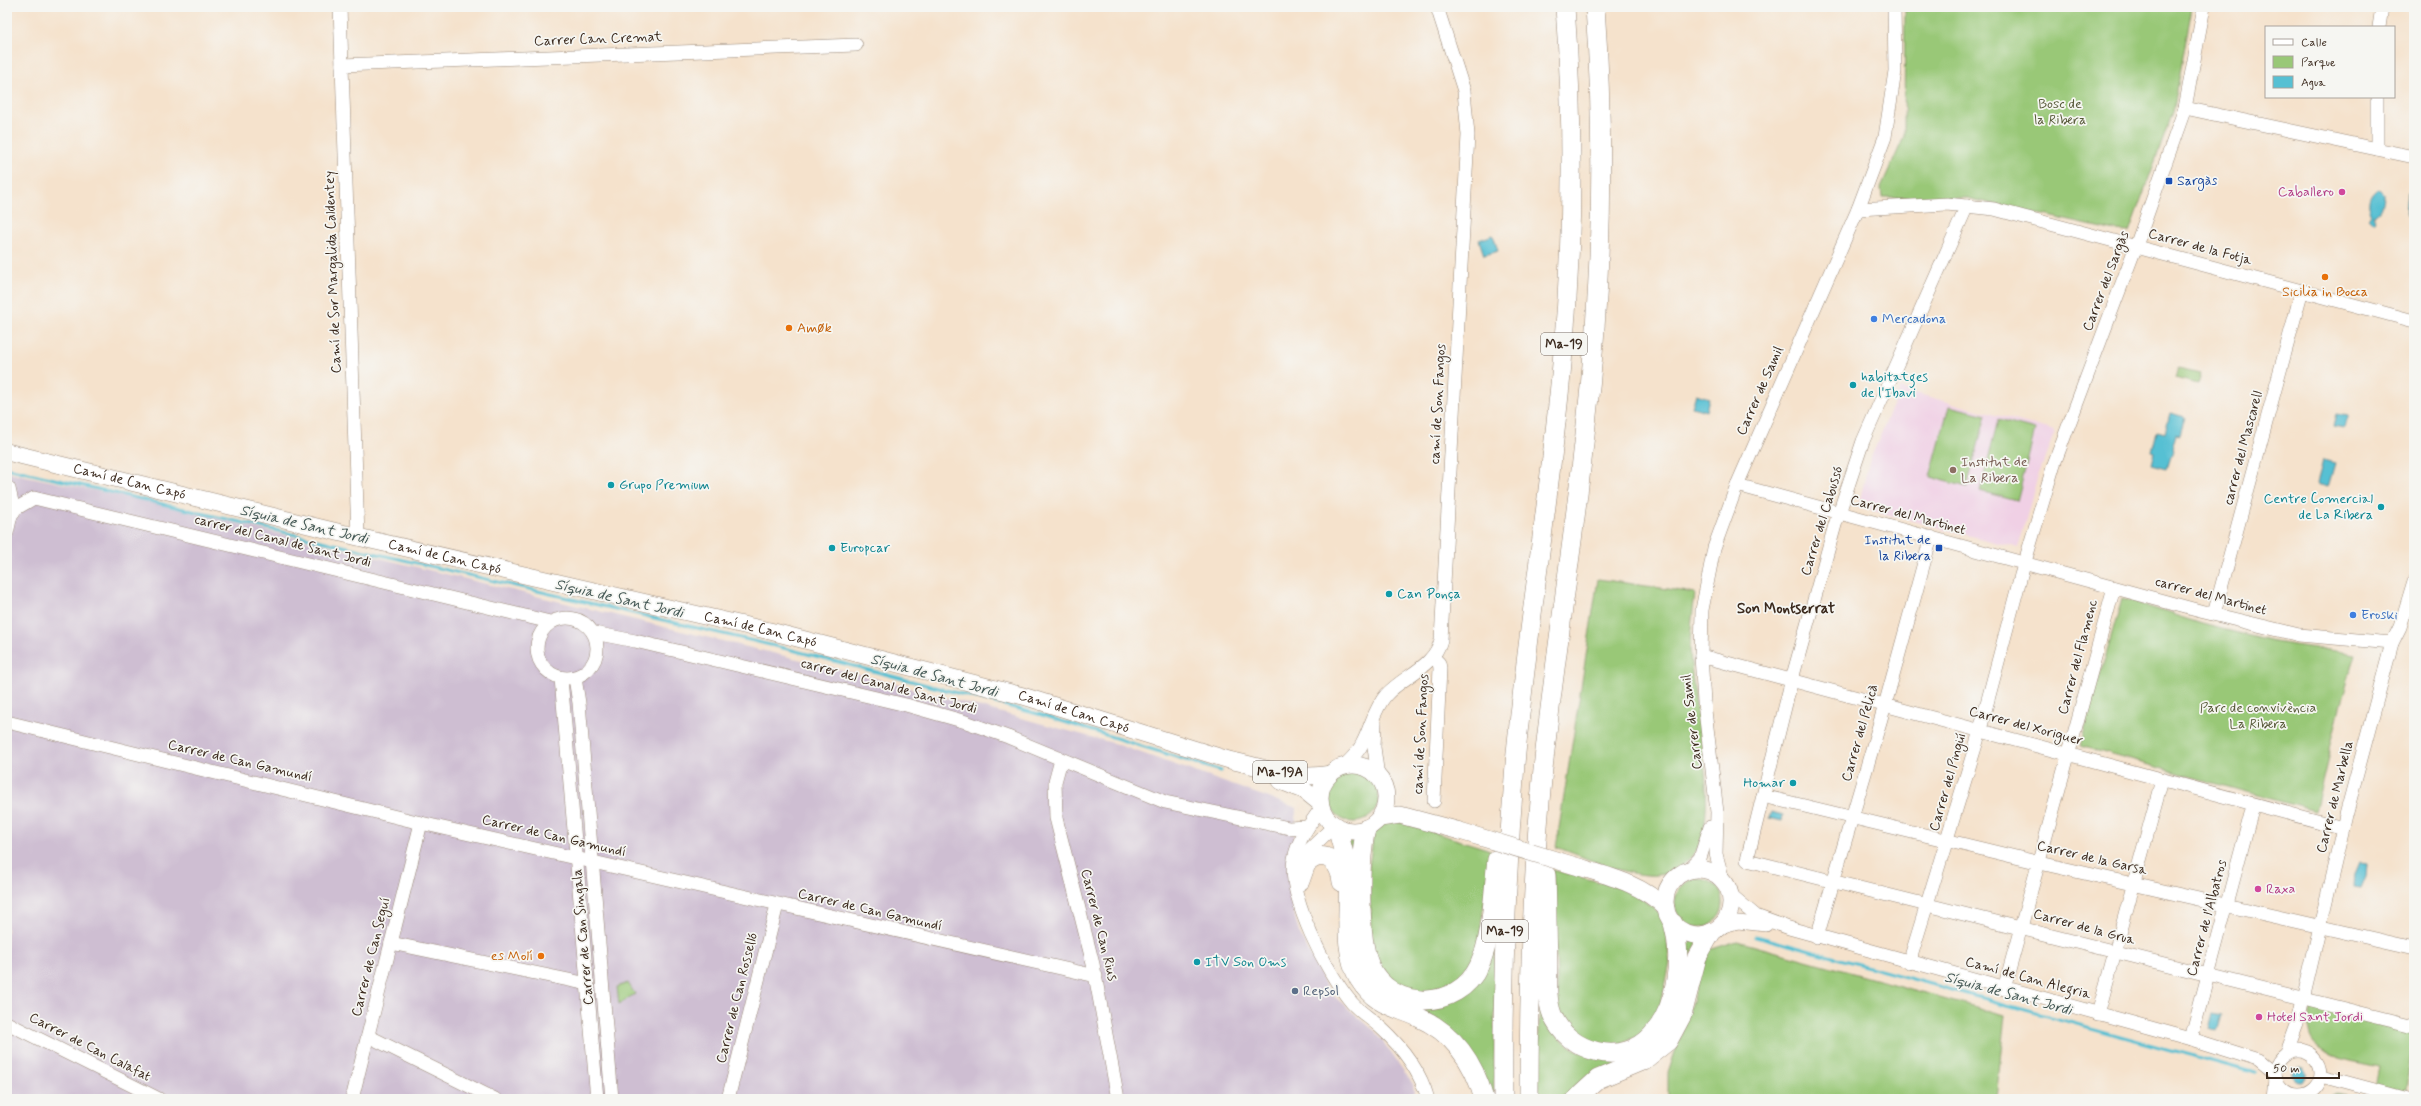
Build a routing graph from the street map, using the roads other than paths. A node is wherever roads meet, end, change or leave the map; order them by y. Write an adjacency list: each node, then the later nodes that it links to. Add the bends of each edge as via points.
1 (340, 7): 10 (street, Camí de Sor Margalida Caldentey)
2 (1437, 7): 36 (street, camí de Son Fangos, via 1464,91 1468,135 1442,629 1440,645)
3 (1565, 7): 47 (highway, Ma-19, via 1571,154 1567,310)
4 (1595, 7): 49 (highway, Ma-19, via 1601,140 1598,296 1586,425)
5 (1894, 7): 16 (street, Carrer de Samil, via 1895,71 1886,137)
6 (2204, 7): 12 (street, Carrer del Sargàs)
7 (2382, 7): 8 (street)
8 (2380, 26)
9 (856, 45): 10 (street, Carrer Can Cremat)
10 (342, 65): 26 (street, Camí de Sor Margalida Caldentey)
11 (2377, 98): 13 (street)
12 (2184, 108): 13 (street); 17 (street, Carrer del Sargàs)
13 (2377, 149): 14 (street)
14 (2414, 157)
15 (1967, 206): 16 (street, Carrer de la Fotja, via 1932,204); 17 (street, Carrer de la Fotja, via 1994,209); 24 (street, Carrer del Cabussó, via 1863,441)
16 (1858, 208): 21 (street, Carrer de Samil)
17 (2136, 246): 18 (street, Carrer de la Fotja); 28 (street, Carrer del Sargàs, via 2054,464)
18 (2302, 290): 19 (street, Carrer de la Fotja); 31 (street, carrer del Mascarell)
19 (2414, 321)
20 (7, 452): 26 (main road, Camí de Can Capó / Ma-19A)
21 (1737, 485): 24 (street, Carrer del Martinet); 35 (street, Carrer de Samil, via 1711,564 1702,610)
22 (7, 489): 23 (main road)
23 (12, 511): 25 (street); 32 (street, carrer del Canal de Sant Jordi, via 34,498)
24 (1840, 513): 27 (street, Carrer del Martinet); 39 (street, Carrer del Cabussó)
25 (7, 533)
26 (358, 537): 46 (main road, Camí de Can Capó / Ma-19A, via 774,632 1023,696)
27 (1931, 537): 28 (street, Carrer del Martinet); 40 (street, Carrer del Pelicà)
28 (2025, 563): 30 (street, carrer del Martinet); 43 (street, Carrer del Pingüí)
29 (2414, 581): 34 (street, Carrer de Marbella, via 2400,627)
30 (2114, 588): 31 (street, carrer del Martinet); 44 (street, Carrer del Flamenc)
31 (2214, 614): 34 (street, carrer del Martinet, via 2299,635)
32 (550, 622): 33 (street, via 569,617 583,623); 37 (street, via 542,629 538,638 537,654 544,668)
33 (594, 633): 38 (street, via 597,651 595,660 590,668); 45 (street, carrer del Canal de Sant Jordi, via 906,705 966,722)
34 (2392, 643): 63 (street, Carrer de Marbella)
35 (1701, 656): 39 (street, Carrer del Xoriguer); 53 (street, Carrer de Samil)
36 (1433, 657): 41 (street, via 1389,692); 54 (street, camí de Son Fangos, via 1440,668)
37 (561, 678): 38 (street); 65 (street, Carrer de Can Singala)
38 (575, 678): 66 (street, Carrer de Can Singala)
39 (1792, 680): 40 (street, Carrer del Xoriguer); 52 (street, Carrer del Cabussó)
40 (1885, 705): 43 (street, Carrer del Xoriguer); 57 (street, Carrer del Pelicà)
41 (1377, 710): 48 (street, via 1364,742); 51 (street, via 1374,747)
42 (7, 722): 59 (street, Carrer de Can Gamundí)
43 (1980, 731): 44 (street, Carrer del Xoriguer); 64 (street, Carrer del Pingüí)
44 (2068, 754): 50 (street, Carrer del Xoriguer); 68 (street, Carrer del Flamenc)
45 (1061, 760): 62 (street, carrer del Canal de Sant Jordi, via 1166,802 1289,828); 91 (street, Carrer de Can Rius, via 1055,782 1056,818)
46 (1229, 760): 48 (main road, Camí de Can Capó / Ma-19A, via 1297,777 1313,777); 55 (main road, Camí de Can Capó / Ma-19A, via 1299,788)
47 (1515, 764): 60 (highway, via 1506,787 1485,950 1474,975 1463,987 1447,996 1424,1001 1406,998 1388,989 1370,967 1364,935 1361,861); 116 (highway, Ma-19, via 1504,954)
48 (1337, 770): 51 (main road, via 1360,766); 55 (main road, via 1321,787)
49 (1543, 771): 79 (highway, via 1549,796 1546,865 1548,995 1552,1014 1567,1035 1590,1050 1610,1053 1628,1050 1651,1037 1666,1014 1676,978 1679,951); 117 (highway, Ma-19, via 1533,905)
50 (2162, 780): 56 (street, Carrer del Xoriguer); 73 (street)
51 (1382, 784): 58 (main road, via 1405,808); 60 (main road, via 1385,808)
52 (1763, 796): 57 (street, Carrer de la Garsa); 67 (street, Carrer del Cabussó)
53 (1715, 798): 69 (street, Carrer de Samil, via 1706,846 1700,858); 74 (street, Carrer de Samil, via 1716,854)
54 (1434, 802)
55 (1320, 806): 61 (main road, via 1326,818); 62 (street)
56 (2253, 806): 63 (street, Carrer del Xoriguer); 77 (street, Carrer de l'Albatros)
57 (1852, 818): 64 (street, Carrer de la Garsa); 72 (street, Carrer del Pelicà)
58 (1434, 822): 60 (main road, via 1400,815); 70 (main road, bridge)
59 (421, 823): 65 (street, Carrer de Can Gamundí); 86 (street, Carrer de Can Seguí)
60 (1373, 823): 61 (main road, via 1349,832)
61 (1335, 826): 71 (street, via 1304,857 1300,868); 78 (highway, via 1346,862)
62 (1307, 827): 80 (street, via 1296,852 1293,876)
63 (2343, 828): 83 (street, Carrer de Marbella)
64 (1948, 841): 68 (street, Carrer de la Garsa); 76 (street, Carrer del Pingüí)
65 (578, 857): 66 (street, Carrer de Can Gamundí); 92 (street, Carrer de Can Singala)
66 (593, 860): 75 (street, Carrer de Can Gamundí); 111 (street, Carrer de Can Singala)
67 (1747, 860): 72 (street, Carrer de la Grua)
68 (2040, 863): 73 (street, Carrer de la Garsa); 81 (street, Carrer del Flamenc)
69 (1681, 874): 70 (main road, via 1657,884); 74 (main road, via 1703,869 1713,873); 79 (main road, via 1667,891)
70 (1616, 878): 79 (main road, via 1646,891)
71 (1300, 881): 78 (highway, via 1304,868 1310,861 1321,856 1329,857 1340,870 1342,894); 80 (street)
72 (1834, 882): 76 (street, Carrer de la Grua); 85 (street, Carrer del Pelicà)
73 (2134, 884): 77 (street, Carrer de la Garsa); 88 (street)
74 (1727, 887): 82 (street, Camí de Can Alegria, via 1753,914); 84 (main road, via 1731,909 1727,919)
75 (777, 905): 91 (street, Carrer de Can Gamundí); 112 (street, Carrer de Can Rosselló)
76 (1927, 905): 81 (street, Carrer de la Grua); 89 (street, Carrer del Pingüí)
77 (2226, 906): 83 (street, Carrer de la Garsa); 90 (street, Carrer de l'Albatros)
78 (1349, 909): 115 (highway, via 1350,957 1365,988 1381,1003 1426,1021 1452,1038 1470,1062)
79 (1670, 916): 84 (main road, via 1681,930 1690,934)
80 (1307, 921): 114 (street, via 1322,958 1342,990 1407,1056)
81 (2021, 927): 88 (street, Carrer de la Grua); 93 (street, Carrer del Flamenc)
82 (1789, 928): 84 (street, Camí de Can Alegria, via 1747,922); 85 (street, Camí de Can Alegria)
83 (2320, 928): 87 (street, Carrer de la Garsa); 94 (street, Carrer de Marbella)
84 (1715, 930): 118 (highway, via 1697,957 1682,1015 1668,1041 1644,1060 1598,1079)
85 (1817, 936): 89 (street, Camí de Can Alegria)
86 (391, 943): 92 (street); 99 (street, Carrer de Can Seguí)
87 (2414, 948)
88 (2116, 953): 90 (street, Carrer de la Grua); 95 (street)
89 (1909, 962): 93 (street, Camí de Can Alegria)
90 (2208, 975): 94 (street, Carrer de la Grua); 100 (street, Carrer de l'Albatros)
91 (1096, 976): 113 (street, Carrer de Can Rius)
92 (588, 984): 110 (street, Carrer de Can Singala)
93 (2004, 989): 95 (street, Camí de Can Alegria)
94 (2304, 998): 97 (street, Carrer de Marbella); 98 (street, Carrer de la Grua)
95 (2098, 1014): 100 (street, Camí de Can Alegria)
96 (7, 1023): 107 (street, Carrer de Can Calafat)
97 (2297, 1025): 101 (street); 102 (street, Carrer de Marbella)
98 (2413, 1026)
99 (368, 1036): 108 (street, Carrer de Can Seguí); 109 (street)
100 (2191, 1039): 103 (street, Camí de Can Alegria)
101 (2310, 1052): 102 (street, via 2300,1049); 104 (street, via 2321,1066)
102 (2285, 1053): 103 (street, via 2270,1059); 105 (street, via 2277,1063)
103 (2258, 1060): 105 (street)
104 (2322, 1076): 106 (street, via 2315,1089); 120 (street)
105 (2275, 1077): 106 (street, via 2280,1087); 119 (street)
106 (2298, 1098)
107 (159, 1099)
108 (352, 1099)
109 (495, 1099)
110 (597, 1099)
111 (612, 1099)
112 (728, 1099)
113 (1118, 1099)
114 (1428, 1099)
115 (1484, 1099)
116 (1503, 1099)
117 (1529, 1099)
118 (1576, 1099)
119 (2274, 1099)
120 (2408, 1099)

